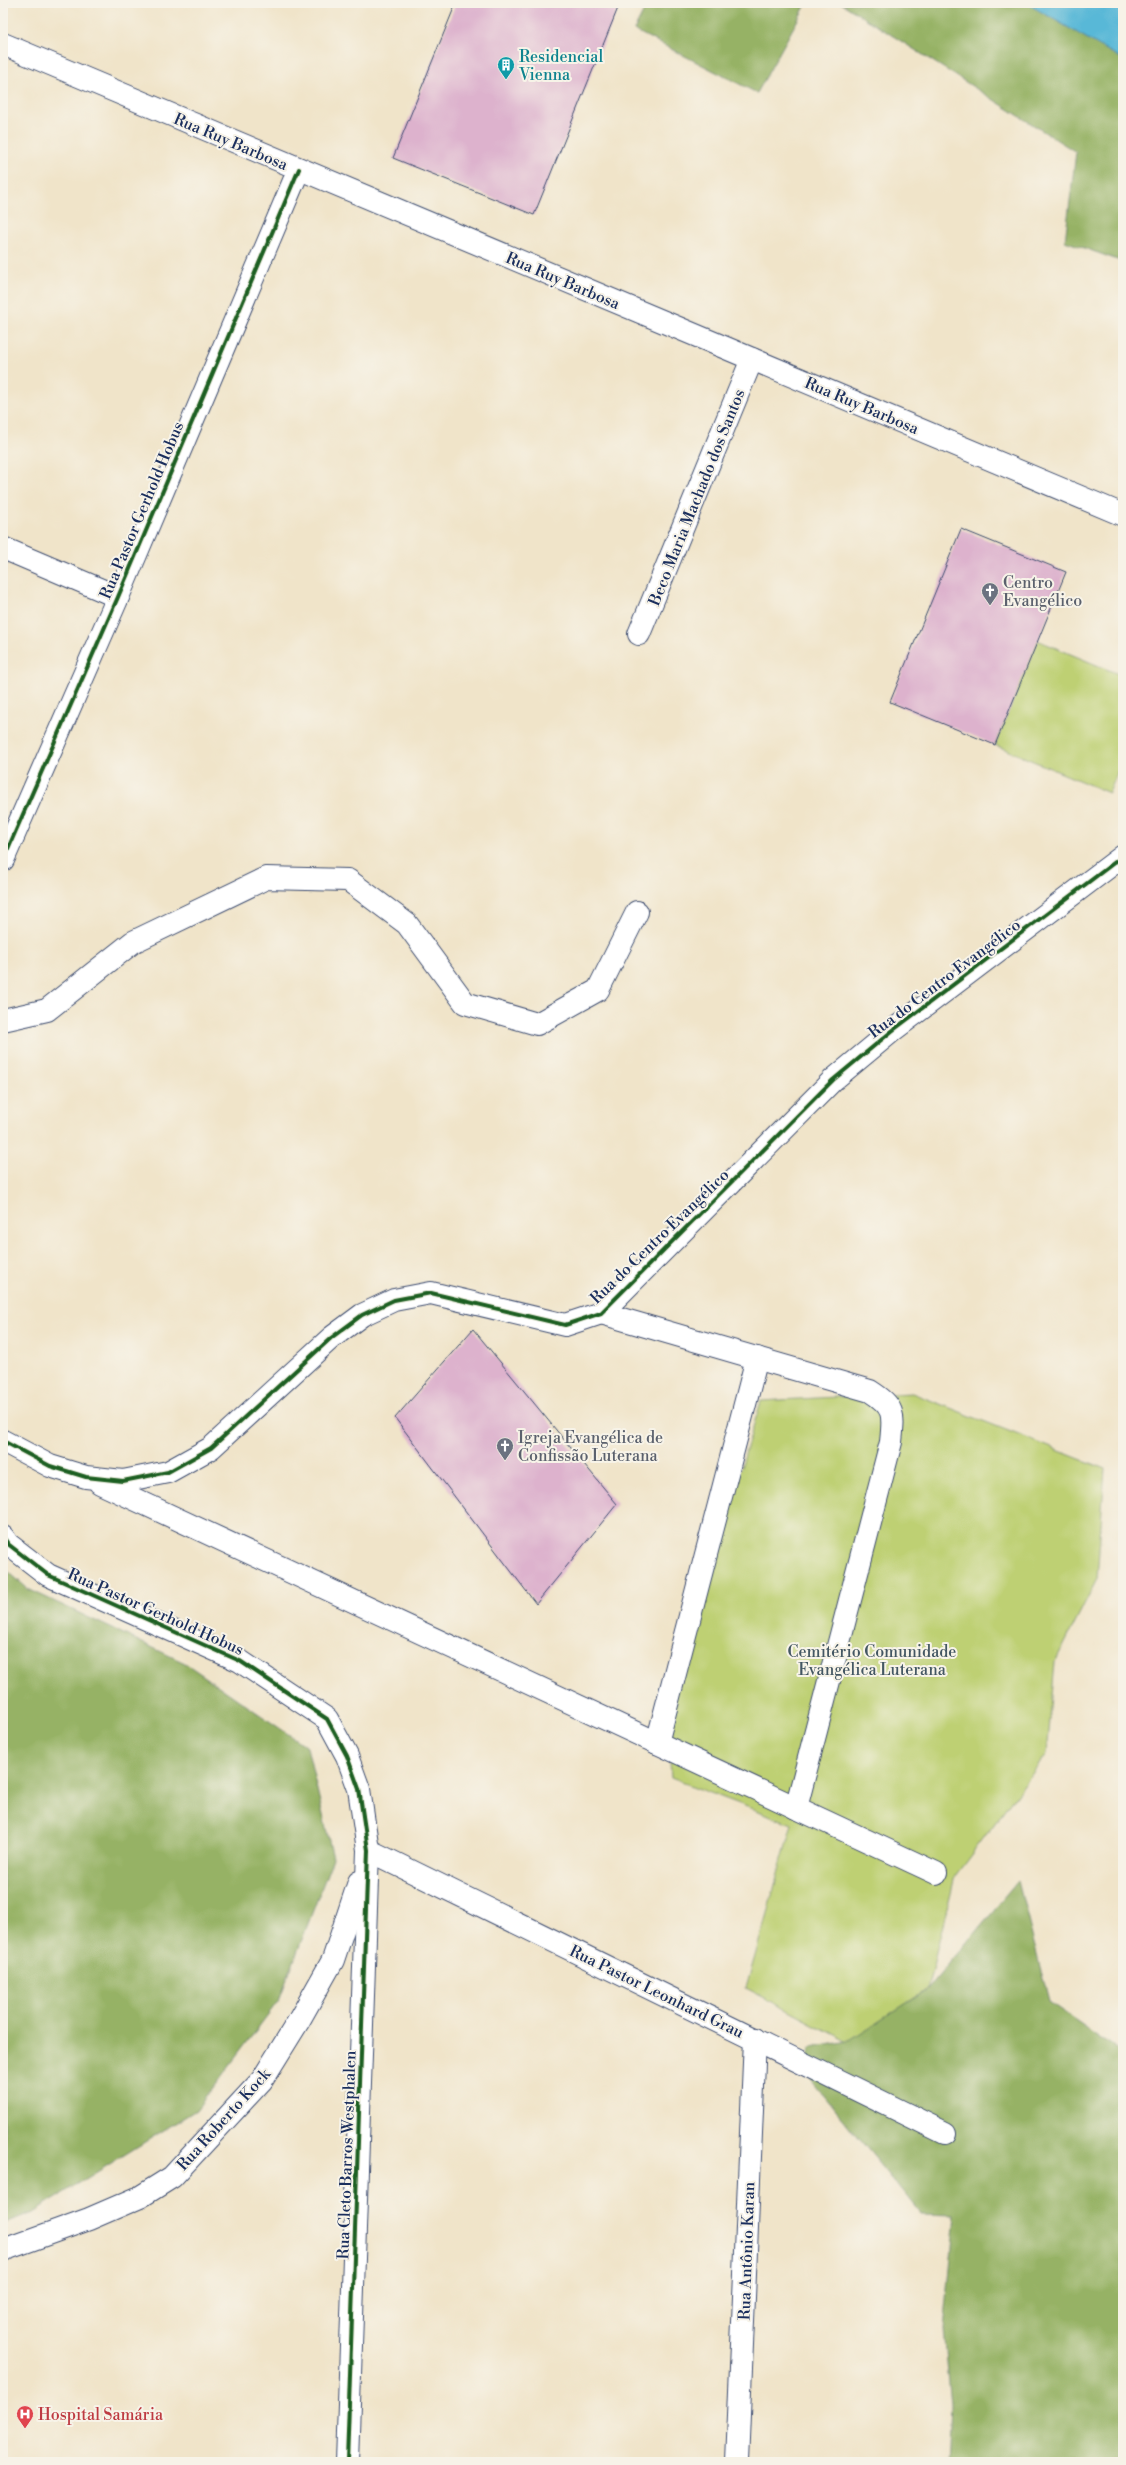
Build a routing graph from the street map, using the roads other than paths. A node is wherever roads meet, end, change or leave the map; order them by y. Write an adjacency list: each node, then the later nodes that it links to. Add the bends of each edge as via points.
1 (3, 44): 2 (street, Rua Ruy Barbosa)
2 (299, 169): 3 (street, Rua Ruy Barbosa); 6 (street, Rua Pastor Gerhold Hobus)
3 (752, 359): 4 (street, Rua Ruy Barbosa); 7 (street, Beco Maria Machado dos Santos)
4 (1123, 515)
5 (3, 548): 6 (street)
6 (118, 597): 9 (street, Rua Pastor Gerhold Hobus)
7 (639, 634)
8 (1123, 856): 12 (street, Rua do Centro Evangélico, via 892,1031 833,1080)
9 (3, 860)
10 (637, 912): 11 (street, via 598,990 537,1024 465,1003 407,924 348,880 266,878 133,942 47,1010)
11 (3, 1020)
12 (602, 1312): 13 (street); 15 (street, Rua do Centro Evangélico, via 565,1325 431,1293 394,1300 362,1315 331,1338 210,1448 168,1472 123,1481)
13 (757, 1358): 17 (street); 18 (street, via 870,1391 887,1402 894,1420 891,1442)
14 (3, 1441): 15 (street, Rua do Centro Evangélico, via 50,1466)
15 (86, 1477): 17 (street)
16 (3, 1537): 19 (street, Rua Pastor Gerhold Hobus, via 8,1544 48,1575 240,1661 327,1719 347,1756 359,1789)
17 (656, 1743): 18 (street)
18 (796, 1808): 20 (street)
19 (368, 1850): 21 (street, Rua Pastor Leonhard Grau); 23 (street, Rua Roberto Kock, via 333,1960 262,2080 172,2176 140,2197 89,2219); 24 (street, Rua Cleto Barros Westphalen)
20 (936, 1873)
21 (755, 2039): 22 (street, Rua Pastor Leonhard Grau); 25 (street, Rua Antônio Karan)
22 (945, 2133)
23 (3, 2250)
24 (347, 2462)
25 (736, 2462)

